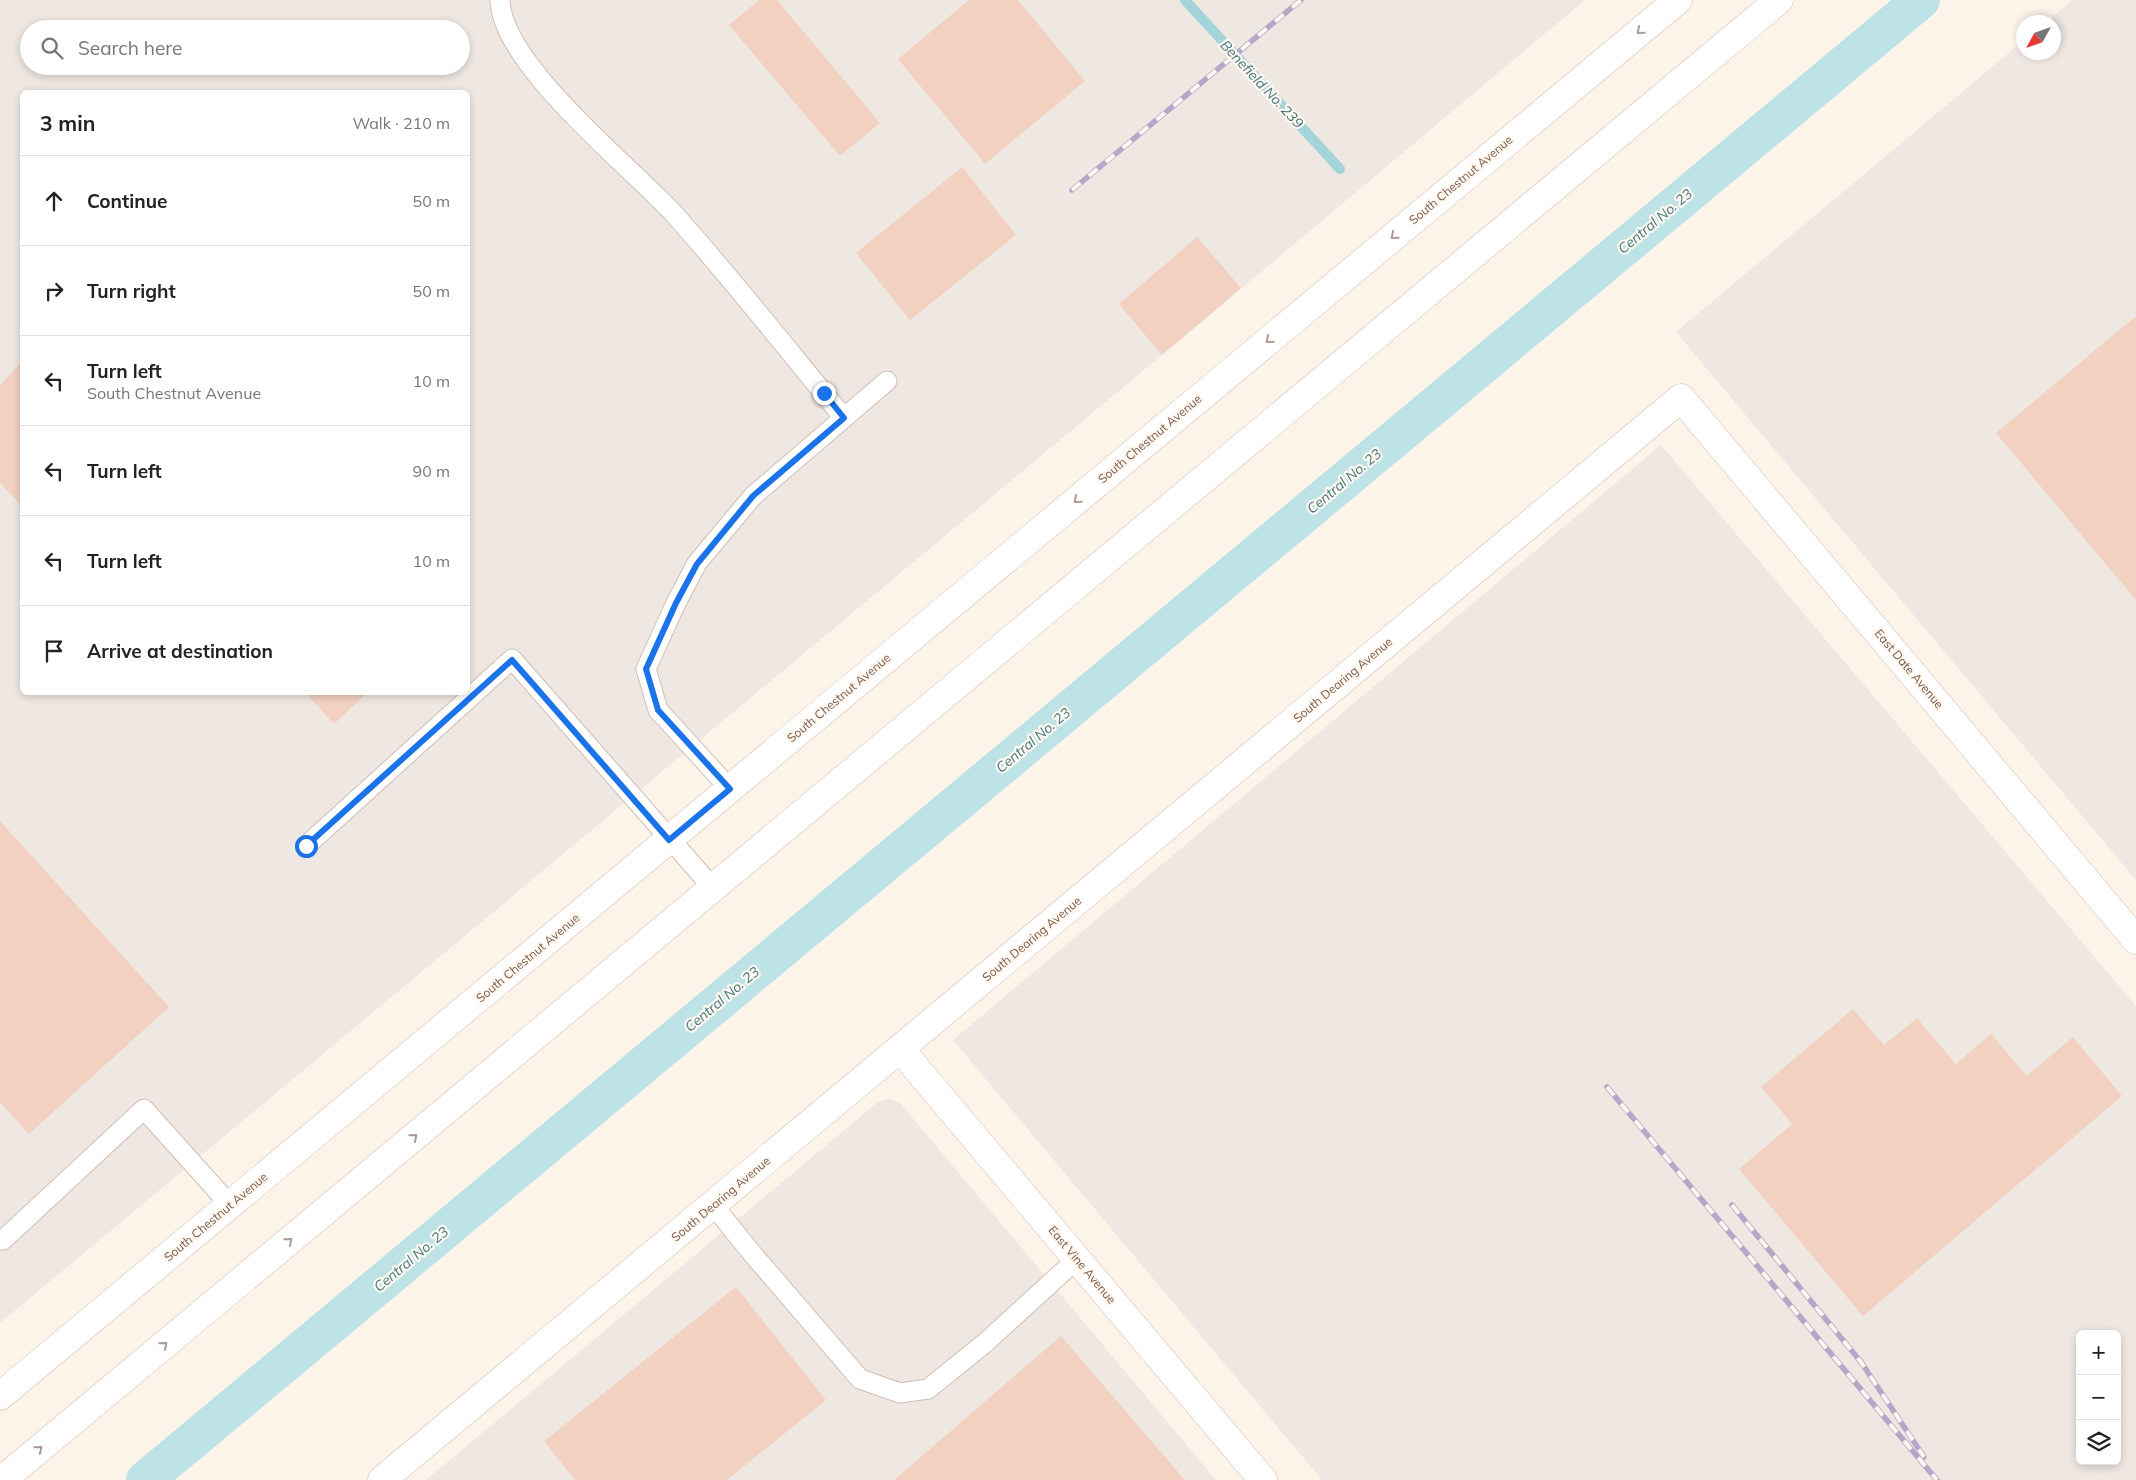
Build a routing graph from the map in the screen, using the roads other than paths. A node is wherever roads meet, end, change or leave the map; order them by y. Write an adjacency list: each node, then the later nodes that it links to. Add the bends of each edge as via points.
1 (500, 0): 6 (lane, via 500,10 514,42 550,90 673,214)
2 (1678, 0): 7 (main road, South Chestnut Avenue, one-way to 7)
3 (1779, 0): 10 (main road)
4 (887, 381): 6 (lane)
5 (1681, 398): 11 (main road, East Date Avenue); 12 (main road, South Dearing Avenue)
6 (844, 418): 7 (lane, via 753,496 697,564 646,669 658,710)
7 (730, 789): 8 (main road, South Chestnut Avenue)
8 (669, 840): 9 (lane, via 512,660); 10 (lane); 13 (main road, South Chestnut Avenue)
9 (306, 846)
10 (713, 888): 18 (main road, one-way to 10)
11 (2136, 940)
12 (900, 1049): 14 (main road, South Dearing Avenue); 16 (main road, East Vine Avenue)
13 (230, 1205): 15 (lane, via 144,1109); 17 (main road, South Chestnut Avenue)
14 (713, 1205): 16 (lane, via 860,1379 900,1393 928,1389 985,1343); 19 (main road, South Dearing Avenue)
15 (2, 1240)
16 (1077, 1259): 20 (main road, East Vine Avenue)
17 (2, 1391)
18 (2, 1480)
19 (382, 1480)
20 (1263, 1480)

